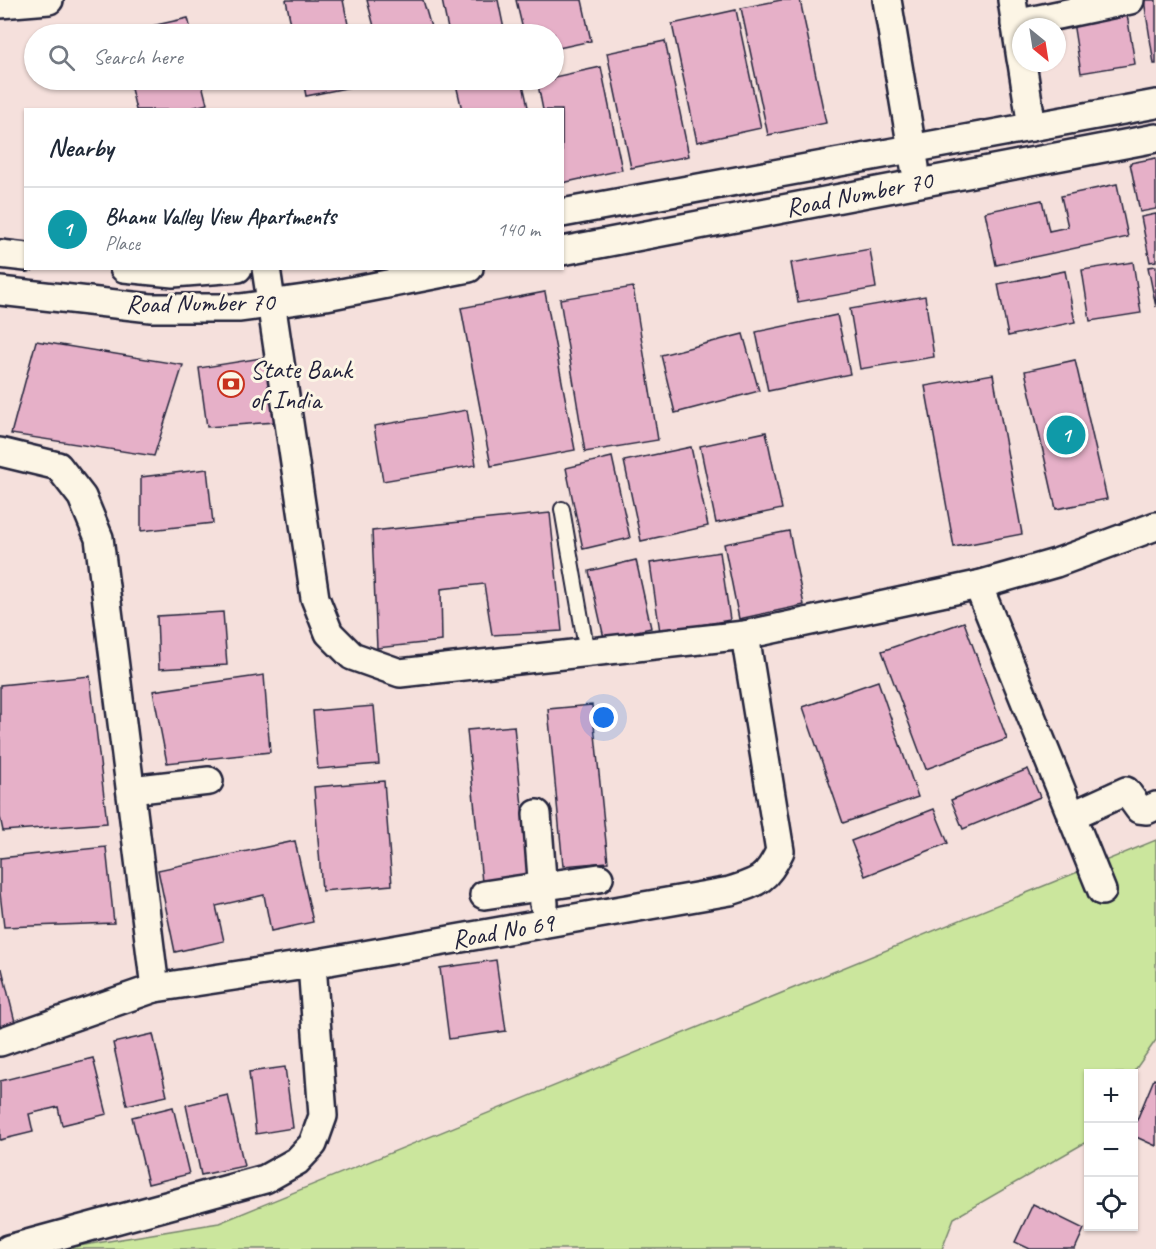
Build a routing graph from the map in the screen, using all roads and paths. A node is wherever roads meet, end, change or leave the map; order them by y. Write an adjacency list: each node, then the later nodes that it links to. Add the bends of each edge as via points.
1 (49, 0): 4 (street)
2 (887, 0): 10 (street)
3 (1130, 0): 5 (street)
4 (0, 3)
5 (1014, 12)
6 (1023, 72): 8 (street)
7 (1156, 104): 8 (street)
8 (1032, 127): 10 (street)
9 (1156, 138): 11 (street, Road Number 70)
10 (912, 149): 11 (street); 12 (street)
11 (918, 183): 13 (street, Road Number 70)
12 (564, 213)
13 (564, 251)
14 (0, 254): 15 (street)
15 (24, 257)
16 (146, 270): 17 (street)
17 (212, 270)
18 (266, 270): 21 (street)
19 (458, 270): 21 (street, Road Number 70)
20 (0, 291): 21 (street, Road Number 70, via 151,308)
21 (271, 304): 27 (street, via 315,598 329,633 352,657 400,673)
22 (0, 452): 29 (street, via 58,466 82,497 99,538)
23 (562, 509): 27 (lane)
24 (1156, 526): 25 (street, via 1056,563)
25 (978, 585): 26 (street); 32 (street)
26 (745, 635): 27 (street); 36 (street, Road No 69, via 780,851 770,872 752,885 730,891)
27 (587, 653)
28 (209, 781): 29 (street)
29 (131, 790): 39 (street)
30 (1156, 806): 32 (street, via 1139,809 1126,792)
31 (537, 814): 34 (street)
32 (1071, 816): 35 (street)
33 (599, 878): 34 (street)
34 (543, 886): 36 (street); 37 (street, via 488,894)
35 (1102, 891)
36 (546, 923): 37 (street, Road No 69)
37 (496, 932): 38 (street, Road No 69)
38 (312, 964): 39 (street, Road No 69); 41 (street, via 323,1116 313,1144 297,1161 265,1179)
39 (155, 988): 40 (street, Road No 69)
40 (0, 1042)
41 (9, 1249)

